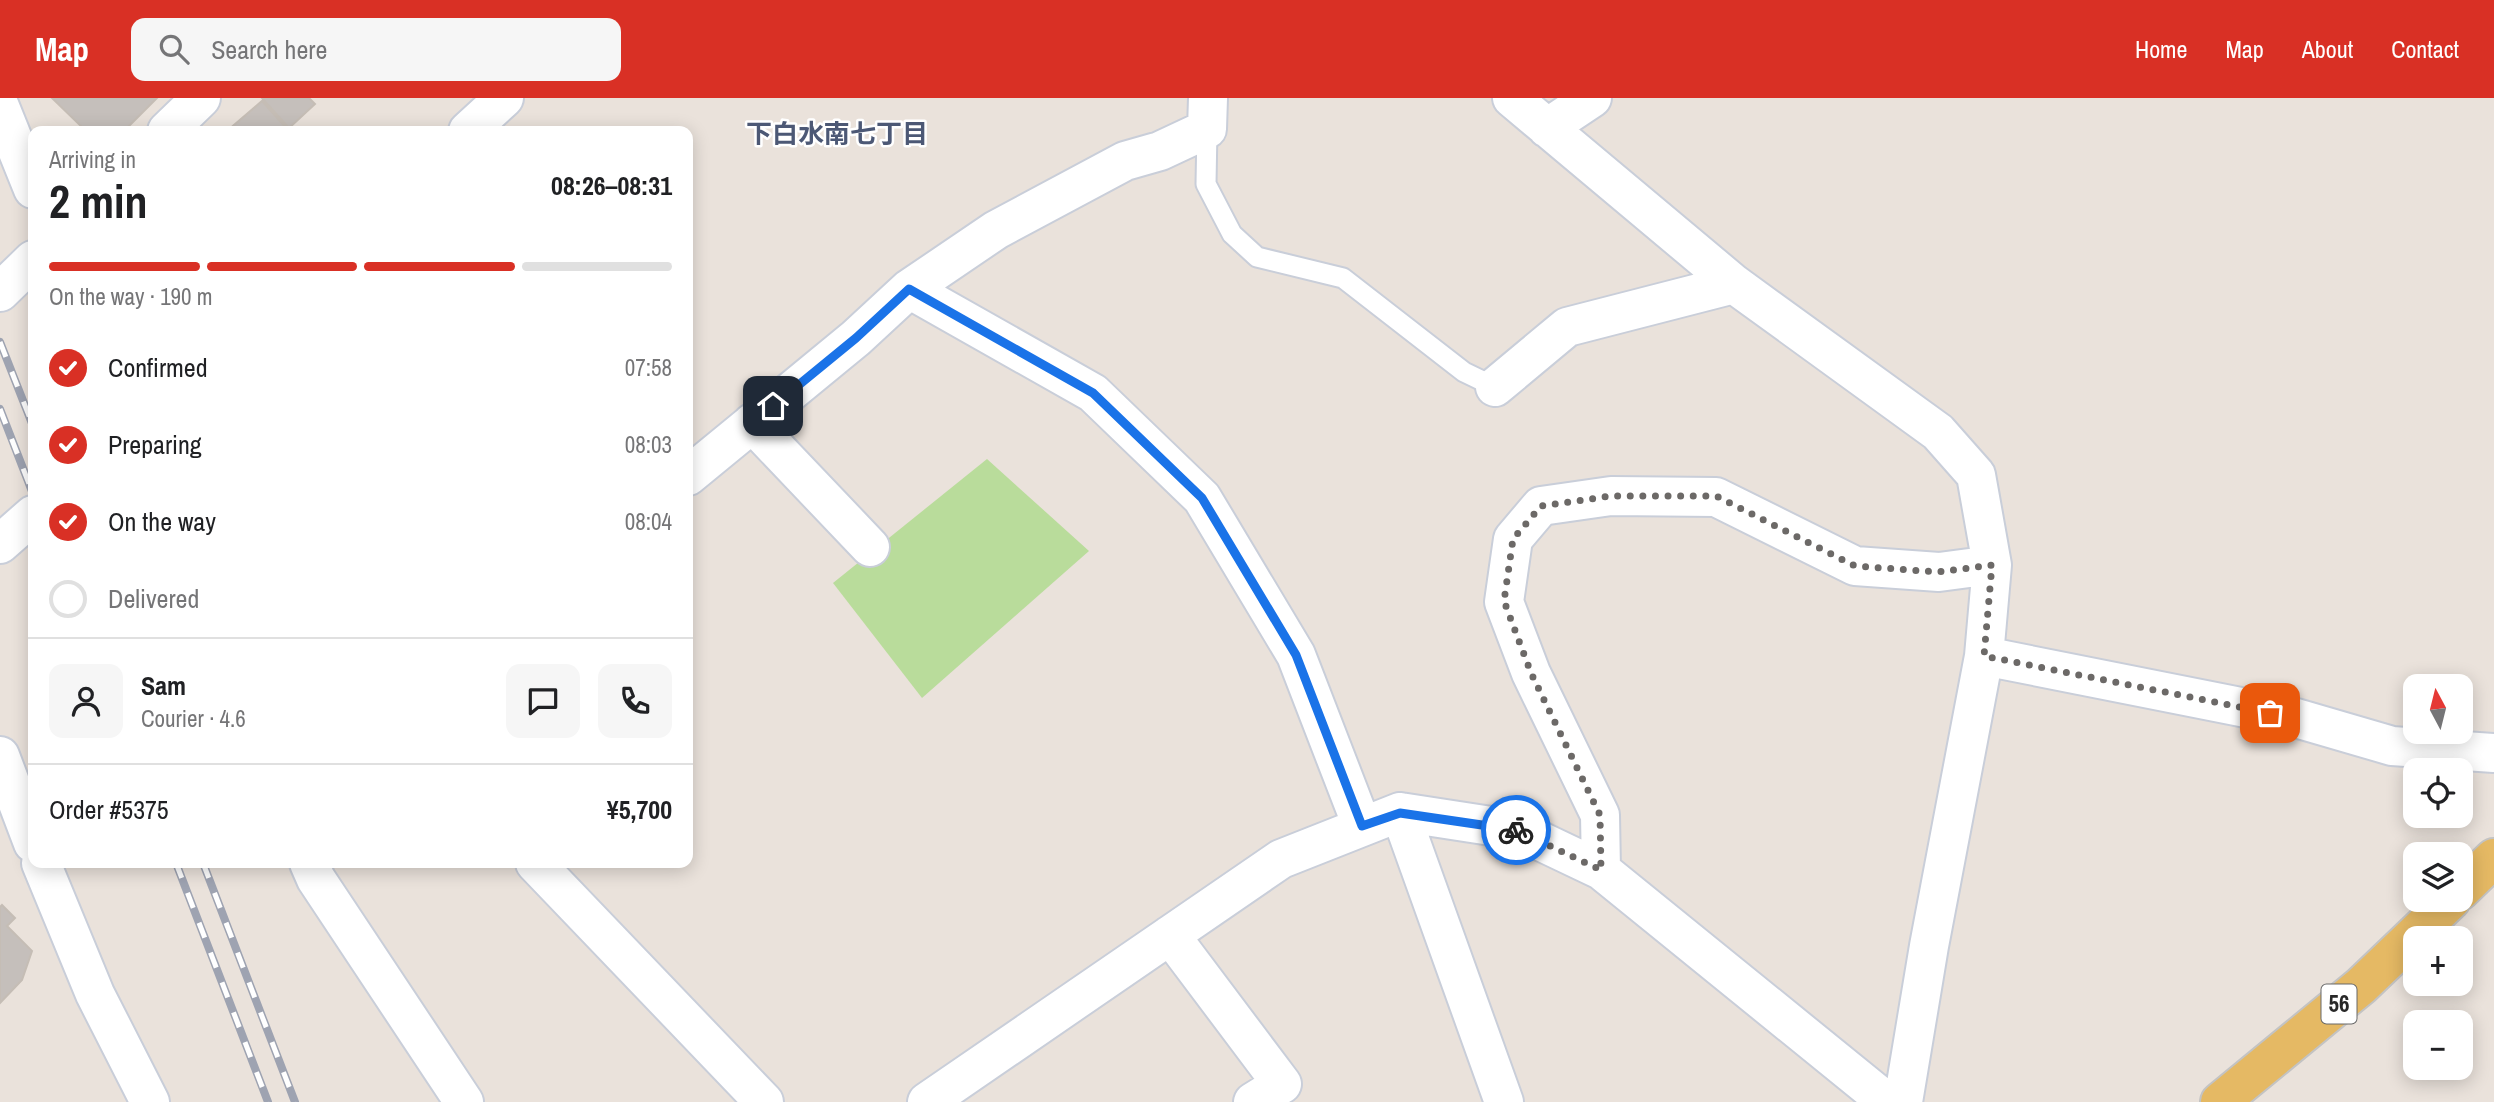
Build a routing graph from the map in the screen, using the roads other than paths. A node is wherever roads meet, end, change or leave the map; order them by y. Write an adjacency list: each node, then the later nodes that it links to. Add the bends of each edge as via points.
1 (201, 98): 7 (street)
2 (504, 98): 8 (street)
3 (1512, 98): 9 (street)
4 (1592, 98): 9 (street)
5 (0, 107): 10 (street)
6 (1207, 114): 13 (street, via 1160,151 1125,161 1007,223); 15 (lane, via 1206,184 1240,242 1257,257 1343,278 1464,372)
7 (172, 126)
8 (473, 126)
9 (1547, 128): 12 (street)
10 (28, 177)
11 (28, 265): 14 (street)
12 (1734, 284): 15 (street, via 1567,327); 21 (street, via 1938,432 1976,475)
13 (909, 289): 16 (street); 26 (street, via 1093,393 1202,498 1296,655)
14 (0, 292)
15 (1495, 387)
16 (752, 423): 17 (street); 20 (street)
17 (693, 472)
18 (28, 519): 19 (street)
19 (0, 544)
20 (870, 547)
21 (1992, 565): 22 (street); 32 (street, via 1938,572 1855,566 1716,496 1611,496 1541,506 1513,539 1504,601 1531,673 1600,815)
22 (1984, 656): 23 (street, via 2296,718 2392,746); 43 (street)
23 (2494, 753)
24 (0, 756): 27 (street)
25 (1400, 813): 26 (street); 32 (street, via 1517,830); 41 (street)
26 (1362, 826): 35 (street, via 1281,859)
27 (28, 830)
28 (2494, 858): 33 (main road)
29 (43, 868): 36 (street, via 95,993)
30 (312, 868): 37 (street)
31 (540, 868): 38 (street)
32 (1601, 870): 42 (street)
33 (2473, 878)
34 (2438, 912): 44 (main road, 56, via 2361,986)
35 (1170, 935): 39 (street); 40 (street, via 1282,1084)
36 (150, 1102)
37 (464, 1102)
38 (764, 1102)
39 (927, 1102)
40 (1253, 1102)
41 (1504, 1102)
42 (1887, 1102)
43 (1903, 1102)
44 (2220, 1102)

